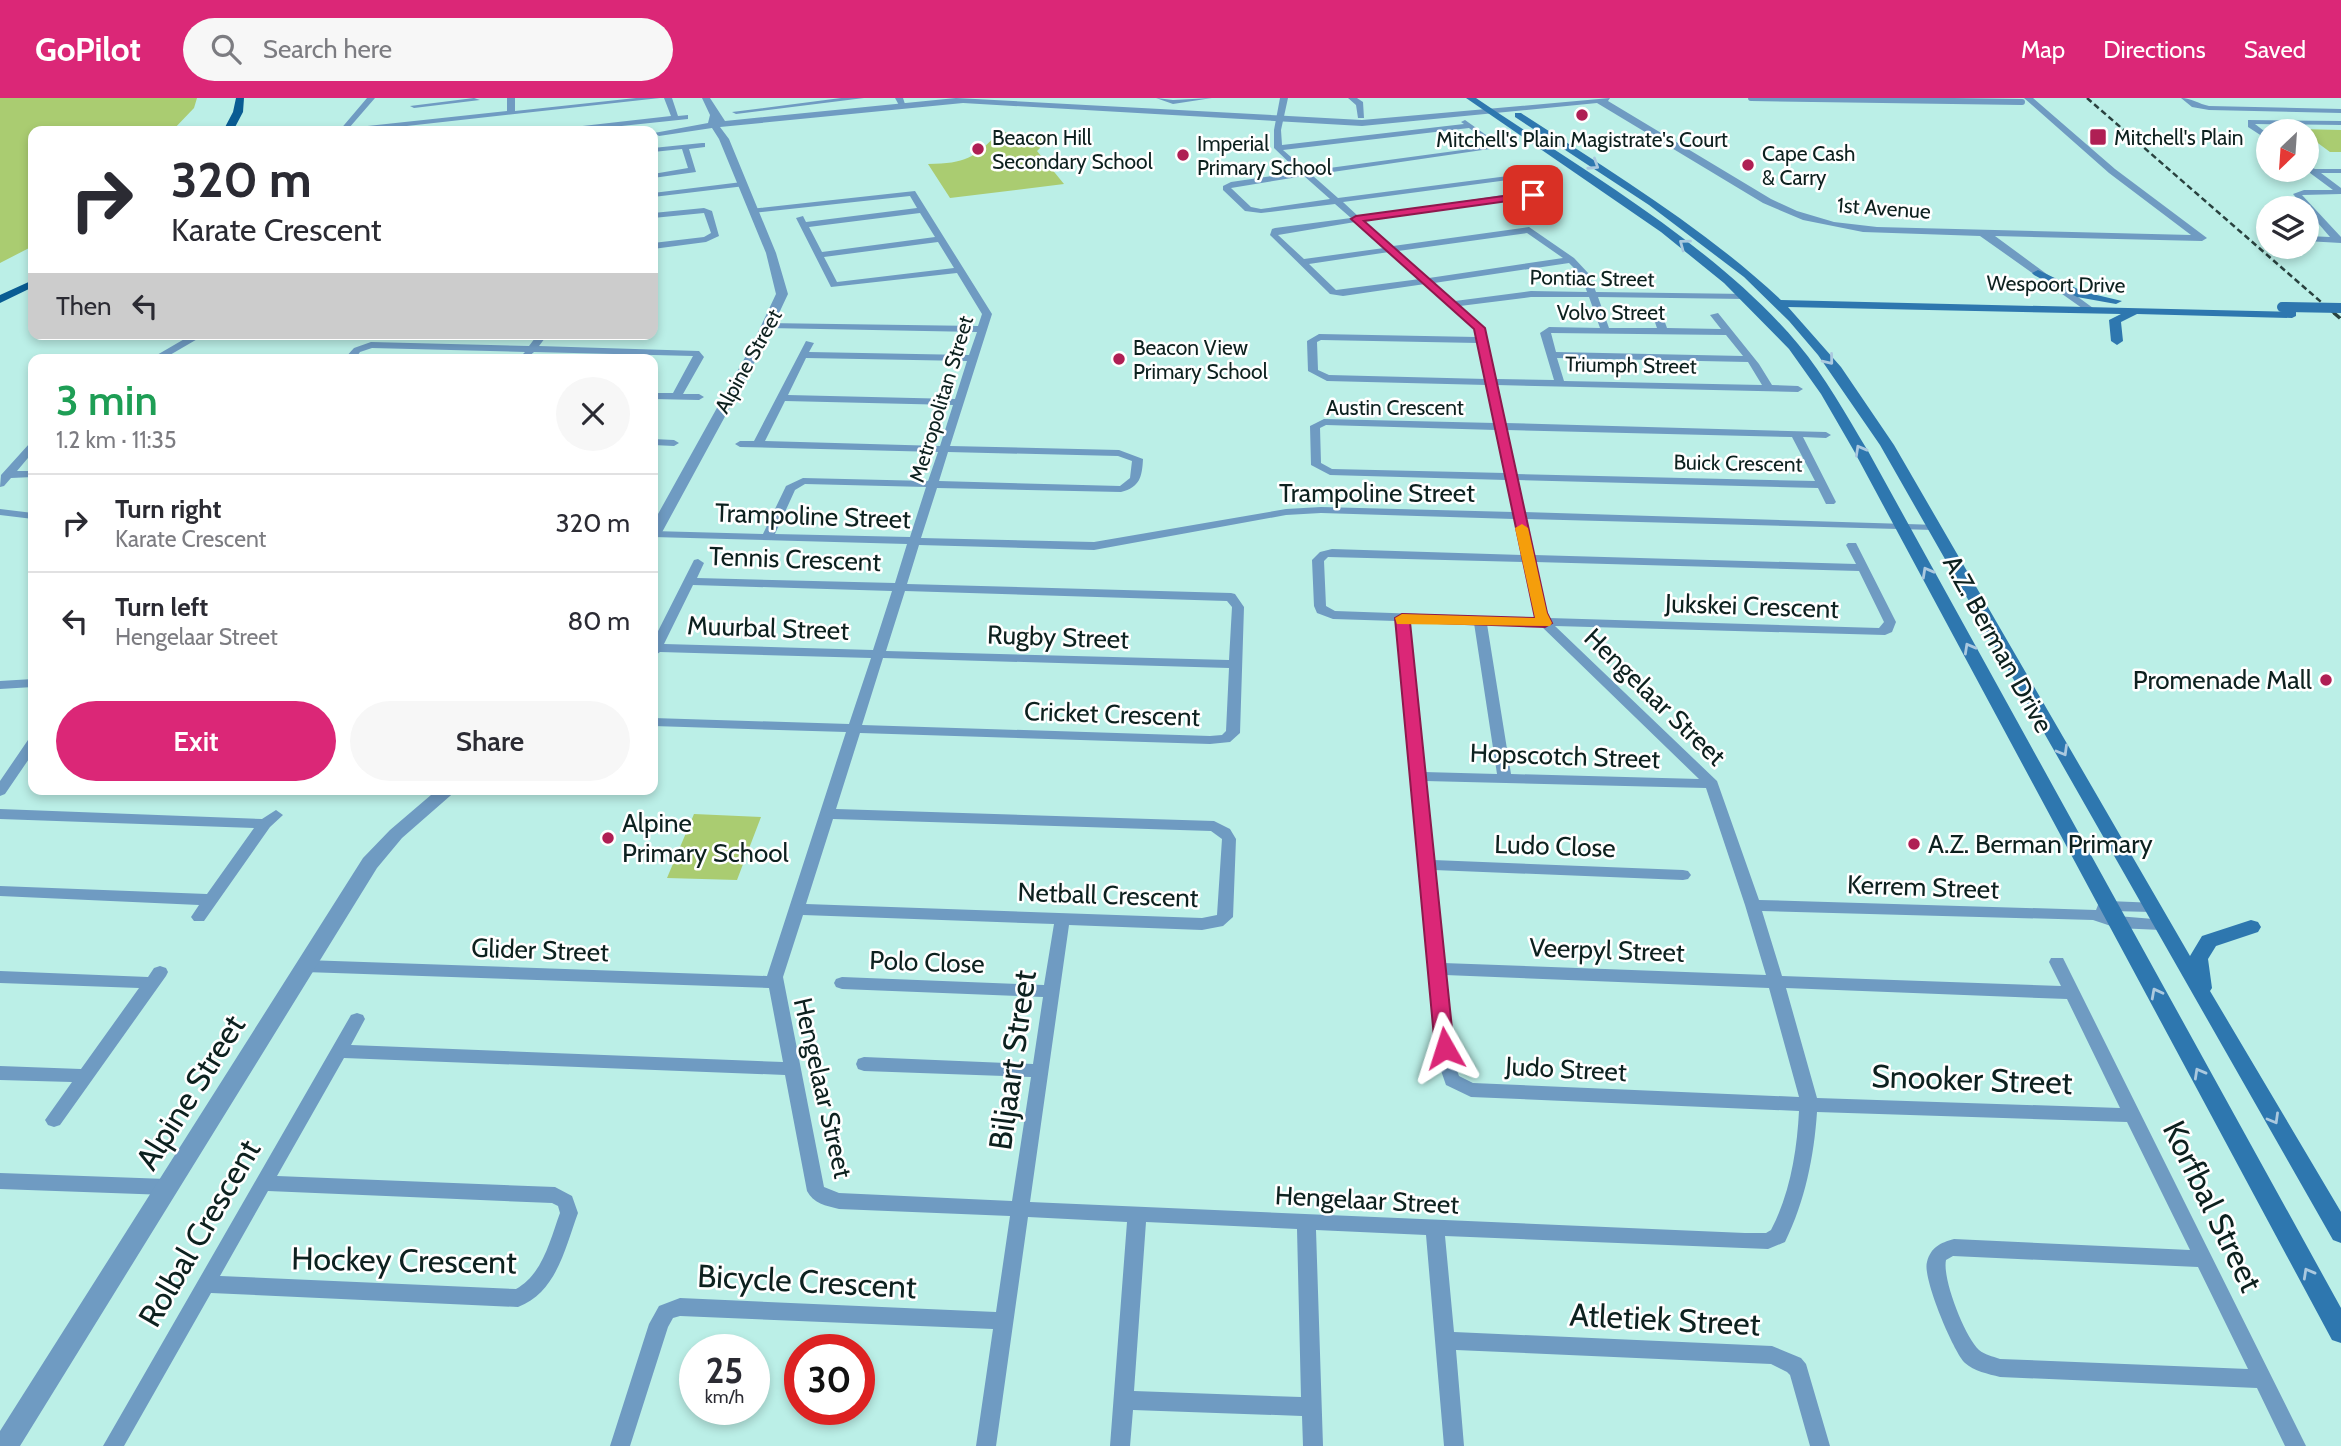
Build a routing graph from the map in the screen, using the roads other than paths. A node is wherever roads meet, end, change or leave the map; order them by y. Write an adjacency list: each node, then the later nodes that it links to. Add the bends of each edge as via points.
1 (240, 98): 43 (main road)
2 (372, 98): 44 (street)
3 (422, 98): 27 (street)
4 (511, 98): 35 (street)
5 (656, 98): 35 (street)
6 (668, 98): 38 (street)
7 (706, 98): 49 (street, Alpine Street)
8 (742, 98): 31 (street)
9 (860, 98): 21 (street)
10 (1160, 98): 11 (street, via 1173,102)
11 (1208, 98)
12 (1284, 98): 39 (street)
13 (1353, 98): 36 (street, via 1360,104)
14 (1470, 98): 29 (main road, A.Z. Berman Drive)
15 (1492, 98): 28 (main road, A.Z. Berman Drive)
16 (1565, 98): 28 (street)
17 (1751, 98): 23 (street)
18 (2185, 98): 30 (street, via 2197,106)
19 (2239, 98): 30 (street)
20 (2293, 98): 32 (street)
21 (850, 99): 31 (street)
22 (1601, 99): 28 (street); 68 (street, 1st Avenue, via 1758,189 1837,223 1864,230)
23 (1795, 99): 25 (street)
24 (475, 100): 27 (street)
25 (2025, 100): 68 (street, 1st Avenue, via 2199,235)
26 (901, 102): 39 (street, via 995,100); 49 (street)
27 (415, 106): 45 (street)
28 (1506, 107): 29 (street); 83 (main road, A.Z. Berman Drive, one-way to 83, via 1687,228)
29 (1487, 109): 39 (street, via 1391,121); 82 (main road, A.Z. Berman Drive, one-way to 29, via 1665,230)
30 (2254, 109): 32 (street)
31 (746, 110): 33 (street)
32 (2310, 110): 34 (street)
33 (736, 111)
34 (2341, 111)
35 (511, 113): 40 (street)
36 (1360, 116)
37 (685, 117): 38 (street)
38 (675, 118): 48 (street)
39 (1281, 118): 53 (street)
40 (463, 119): 46 (street); 47 (street)
41 (2319, 123): 42 (street)
42 (2341, 123)
43 (231, 126)
44 (347, 126)
45 (402, 126)
46 (415, 126)
47 (463, 126)
48 (602, 126)
49 (720, 129): 50 (street); 60 (street, Alpine Street)
50 (658, 133)
51 (702, 145): 52 (street)
52 (685, 147): 54 (street); 58 (street, via 693,170)
53 (1278, 148): 57 (street); 57 (street, via 1468,124 1499,147)
54 (658, 150)
55 (2319, 169): 56 (street)
56 (2341, 171)
57 (1306, 174): 63 (street); 63 (street, via 1226,188 1256,211)
58 (658, 175)
59 (2319, 175): 61 (street)
60 (742, 184): 62 (street); 65 (street, Alpine Street)
61 (2341, 192): 71 (street, via 2297,194)
62 (658, 193)
63 (1336, 200): 67 (street); 67 (street, via 1508,178 1535,192)
64 (923, 210): 65 (street, Metropolitan Street, via 914,194 906,192); 69 (street, Metropolitan Street); 74 (street, via 802,221)
65 (753, 211): 94 (street, Alpine Street, via 782,287 780,303)
66 (658, 215): 72 (street, via 708,211 716,234)
67 (1356, 219): 73 (street); 76 (street, via 1275,232)
68 (1973, 230): 78 (street); 87 (street)
69 (942, 239): 74 (street); 77 (street, Metropolitan Street)
70 (2319, 239): 71 (street)
71 (2339, 240)
72 (658, 245)
73 (1390, 249): 75 (street, via 1527,229); 76 (street); 79 (street)
74 (819, 255): 77 (street, via 831,283 838,286)
75 (1571, 260): 79 (street); 81 (street, via 1585,274)
76 (1301, 262): 79 (street, via 1338,293)
77 (960, 270): 95 (street, Metropolitan Street, via 987,314)
78 (2038, 273): 86 (main road, via 2096,299); 87 (street)
79 (1427, 281): 85 (street)
80 (28, 286): 84 (main road)
81 (1593, 295): 82 (street, Pontiac Street); 85 (street, Pontiac Street, via 1518,294); 96 (street)
82 (1748, 299): 83 (main road, Wespoort Drive); 140 (main road, A.Z. Berman Drive, one-way to 82, via 1826,394 1793,346)
83 (1774, 299): 87 (main road, Wespoort Drive); 141 (main road, A.Z. Berman Drive, one-way to 141, via 1854,392)
84 (0, 300)
85 (1453, 304): 101 (street, via 1480,328)
86 (2175, 304): 87 (main road, Wespoort Drive); 89 (main road, Wespoort Drive)
87 (2077, 307): 90 (main road, Wespoort Drive)
88 (2341, 308): 89 (main road, Wespoort Drive, bridge)
89 (2287, 310): 90 (main road, Wespoort Drive); 93 (main road, Wespoort Drive)
90 (2145, 312): 102 (main road, via 2115,320)
91 (1657, 313): 97 (street)
92 (1714, 315): 98 (street, Triumph Street)
93 (2341, 315)
94 (768, 325): 95 (street); 139 (street, Alpine Street)
95 (983, 329): 110 (street, Metropolitan Street)
96 (1605, 330): 97 (street, Volvo Street); 109 (street, Volvo Street, via 1549,330 1545,333)
97 (1663, 331): 98 (street, Volvo Street)
98 (1729, 332): 111 (street, Triumph Street)
99 (190, 340): 105 (street)
100 (538, 340): 104 (street)
101 (1483, 340): 112 (street, Hengelaar Street); 112 (street, Triumph Street, via 1319,337 1312,341 1313,371 1327,378)
102 (2116, 341)
103 (808, 342): 108 (street)
104 (531, 349): 106 (street, via 371,345); 107 (street); 117 (street, via 696,354 699,357)
105 (164, 354)
106 (353, 354)
107 (528, 354)
108 (802, 355): 110 (street); 119 (street)
109 (1552, 355): 111 (street); 113 (street, Volvo Street)
110 (974, 358): 120 (street, Metropolitan Street)
111 (1750, 359): 114 (street, Triumph Street)
112 (1492, 381): 113 (street, Triumph Street); 121 (street, Hengelaar Street)
113 (1560, 383): 114 (street, Triumph Street)
114 (1769, 388): 115 (street, Triumph Street)
115 (1798, 388)
116 (658, 396): 117 (street)
117 (677, 396): 118 (street)
118 (699, 397)
119 (781, 398): 120 (street); 127 (street)
120 (960, 402): 128 (street, Metropolitan Street)
121 (1500, 427): 122 (street, Buick Crescent); 131 (street, Hengelaar Street); 131 (street, Austin Crescent, via 1321,423 1315,426 1316,465 1330,472)
122 (1796, 434): 123 (street); 134 (street, Buick Crescent)
123 (1826, 435)
124 (658, 442): 125 (street)
125 (674, 443)
126 (740, 443): 127 (street)
127 (758, 444): 128 (street)
128 (944, 449): 133 (street, Metropolitan Street); 133 (street, via 1128,454 1138,459 1135,481 1121,489)
129 (28, 452): 132 (street)
130 (28, 475): 132 (street)
131 (1511, 477): 134 (street, Buick Crescent); 138 (street, Hengelaar Street)
132 (3, 479)
133 (933, 484): 143 (street, via 795,483); 144 (street, Metropolitan Street)
134 (1822, 485): 135 (street)
135 (1830, 502)
136 (0, 512): 137 (street)
137 (28, 515)
138 (1519, 516): 140 (street, Trampoline Street); 144 (street, Trampoline Street, via 1303,510 1094,546); 146 (street, Hengelaar Street)
139 (658, 525)
140 (1900, 526): 141 (street, Trampoline Street); 176 (main road, A.Z. Berman Drive, one-way to 140)
141 (1934, 527): 177 (main road, A.Z. Berman Drive, one-way to 177)
142 (658, 534): 143 (street, Trampoline Street)
143 (767, 538): 144 (street, Trampoline Street)
144 (915, 542): 150 (street, Hengelaar Street)
145 (1852, 545): 148 (street, Jukskei Crescent)
146 (1529, 559): 148 (street, Jukskei Crescent); 151 (street, Jukskei Crescent, via 1319,556 1320,606 1325,613); 153 (street, Hengelaar Street)
147 (698, 563): 149 (street, Tennis Crescent)
148 (1863, 568): 153 (street, Jukskei Crescent, via 1890,622 1881,632)
149 (689, 581): 150 (street, Tennis Crescent); 154 (street, Tennis Crescent)
150 (900, 587): 156 (street, Hengelaar Street); 157 (street, Cricket Crescent, via 1231,597 1238,607)
151 (1402, 618): 152 (street); 163 (street, Judo Street)
152 (1480, 620): 153 (street); 164 (street)
153 (1545, 623): 165 (street, Hengelaar Street)
154 (658, 642)
155 (658, 650): 156 (street, Muurbal Street)
156 (879, 654): 157 (street, Rugby Street); 161 (street, Hengelaar Street)
157 (1236, 664): 161 (street, Cricket Crescent, via 1233,733 1225,739)
158 (28, 683): 159 (street)
159 (0, 685)
160 (658, 722): 161 (street)
161 (854, 730): 169 (street, Hengelaar Street)
162 (28, 751): 166 (street)
163 (1417, 776): 164 (street, Hopscotch Street); 170 (street, Judo Street)
164 (1505, 778): 165 (street, Hopscotch Street)
165 (1712, 784): 174 (street, Hengelaar Street)
166 (0, 791)
167 (442, 795): 182 (street, Alpine Street, via 379,852)
168 (0, 814): 173 (street, via 271,820)
169 (827, 814): 175 (street, Hengelaar Street); 179 (street, Netball Crescent, via 1214,826 1229,839 1227,908 1218,922)
170 (1426, 865): 171 (street, Ludo Close); 183 (street, Judo Street)
171 (1683, 875)
172 (0, 891): 173 (street)
173 (211, 900): 178 (street)
174 (1753, 905): 176 (street, Kerrem Street); 185 (street, Hengelaar Street)
175 (797, 909): 179 (street, Netball Crescent); 186 (street, Hengelaar Street)
176 (2106, 914): 177 (street, Kerrem Street); 212 (main road, A.Z. Berman Drive, one-way to 176)
177 (2156, 915): 190 (main road, A.Z. Berman Drive)
178 (199, 917)
179 (1062, 919): 188 (street, Biljaart Street)
180 (2251, 927): 190 (main road, via 2209,941 2203,949 2199,959)
181 (2057, 962): 189 (street, Korfbal Street)
182 (305, 966): 186 (street, Glider Street); 203 (street, Alpine Street)
183 (1436, 969): 185 (street, Veerpyl Street); 198 (street, Judo Street, via 1448,1074 1462,1087)
184 (0, 977): 197 (street, via 156,977)
185 (1776, 981): 189 (street); 198 (street, Hengelaar Street)
186 (774, 982): 194 (street, Hengelaar Street)
187 (842, 983): 188 (street, Polo Close)
188 (1052, 991): 195 (street, Biljaart Street)
189 (2073, 993): 199 (street, Korfbal Street)
190 (2204, 996): 208 (main road, A.Z. Berman Drive, one-way to 208)
191 (357, 1019): 192 (street, Rolbal Crescent)
192 (339, 1051): 194 (street); 202 (street, Rolbal Crescent)
193 (864, 1064): 195 (street)
194 (792, 1069): 204 (street, Hengelaar Street, via 813,1183 825,1198)
195 (1040, 1071): 204 (street, Biljaart Street)
196 (0, 1073): 197 (street)
197 (85, 1076): 200 (street)
198 (1809, 1103): 199 (street, Snooker Street); 207 (street, Hengelaar Street, via 1788,1217 1779,1236 1768,1241)
199 (2133, 1115): 209 (street, Korfbal Street)
200 (54, 1121)
201 (0, 1181): 203 (street)
202 (264, 1183): 210 (street, Rolbal Crescent); 210 (street, Hockey Crescent, via 555,1195 566,1201 569,1213 541,1282 532,1293 518,1298)
203 (167, 1187): 217 (street, Alpine Street)
204 (1020, 1209): 205 (street, Hengelaar Street); 211 (street, Biljaart Street)
205 (1137, 1214): 206 (street, Hengelaar Street); 215 (street)
206 (1306, 1221): 207 (street, Hengelaar Street); 216 (street)
207 (1436, 1227): 213 (street)
208 (2341, 1233)
209 (2204, 1259): 214 (street, Korfbal Street); 214 (street, via 1954,1247 1942,1250 1935,1268 1965,1346 1982,1362 2000,1368)
210 (206, 1284): 218 (street, Rolbal Crescent)
211 (1004, 1321): 219 (street, Bicycle Crescent, via 680,1307 666,1312 659,1324); 220 (street)
212 (2341, 1332)
213 (1446, 1341): 223 (street); 224 (street, Atletiek Street, via 1772,1355 1799,1371)
214 (2263, 1379): 225 (street, Korfbal Street)
215 (1124, 1400): 216 (street); 221 (street)
216 (1312, 1407): 222 (street)
217 (5, 1446)
218 (113, 1446)
219 (620, 1446)
220 (986, 1446)
221 (1120, 1446)
222 (1313, 1446)
223 (1454, 1446)
224 (1820, 1446)
225 (2296, 1446)

